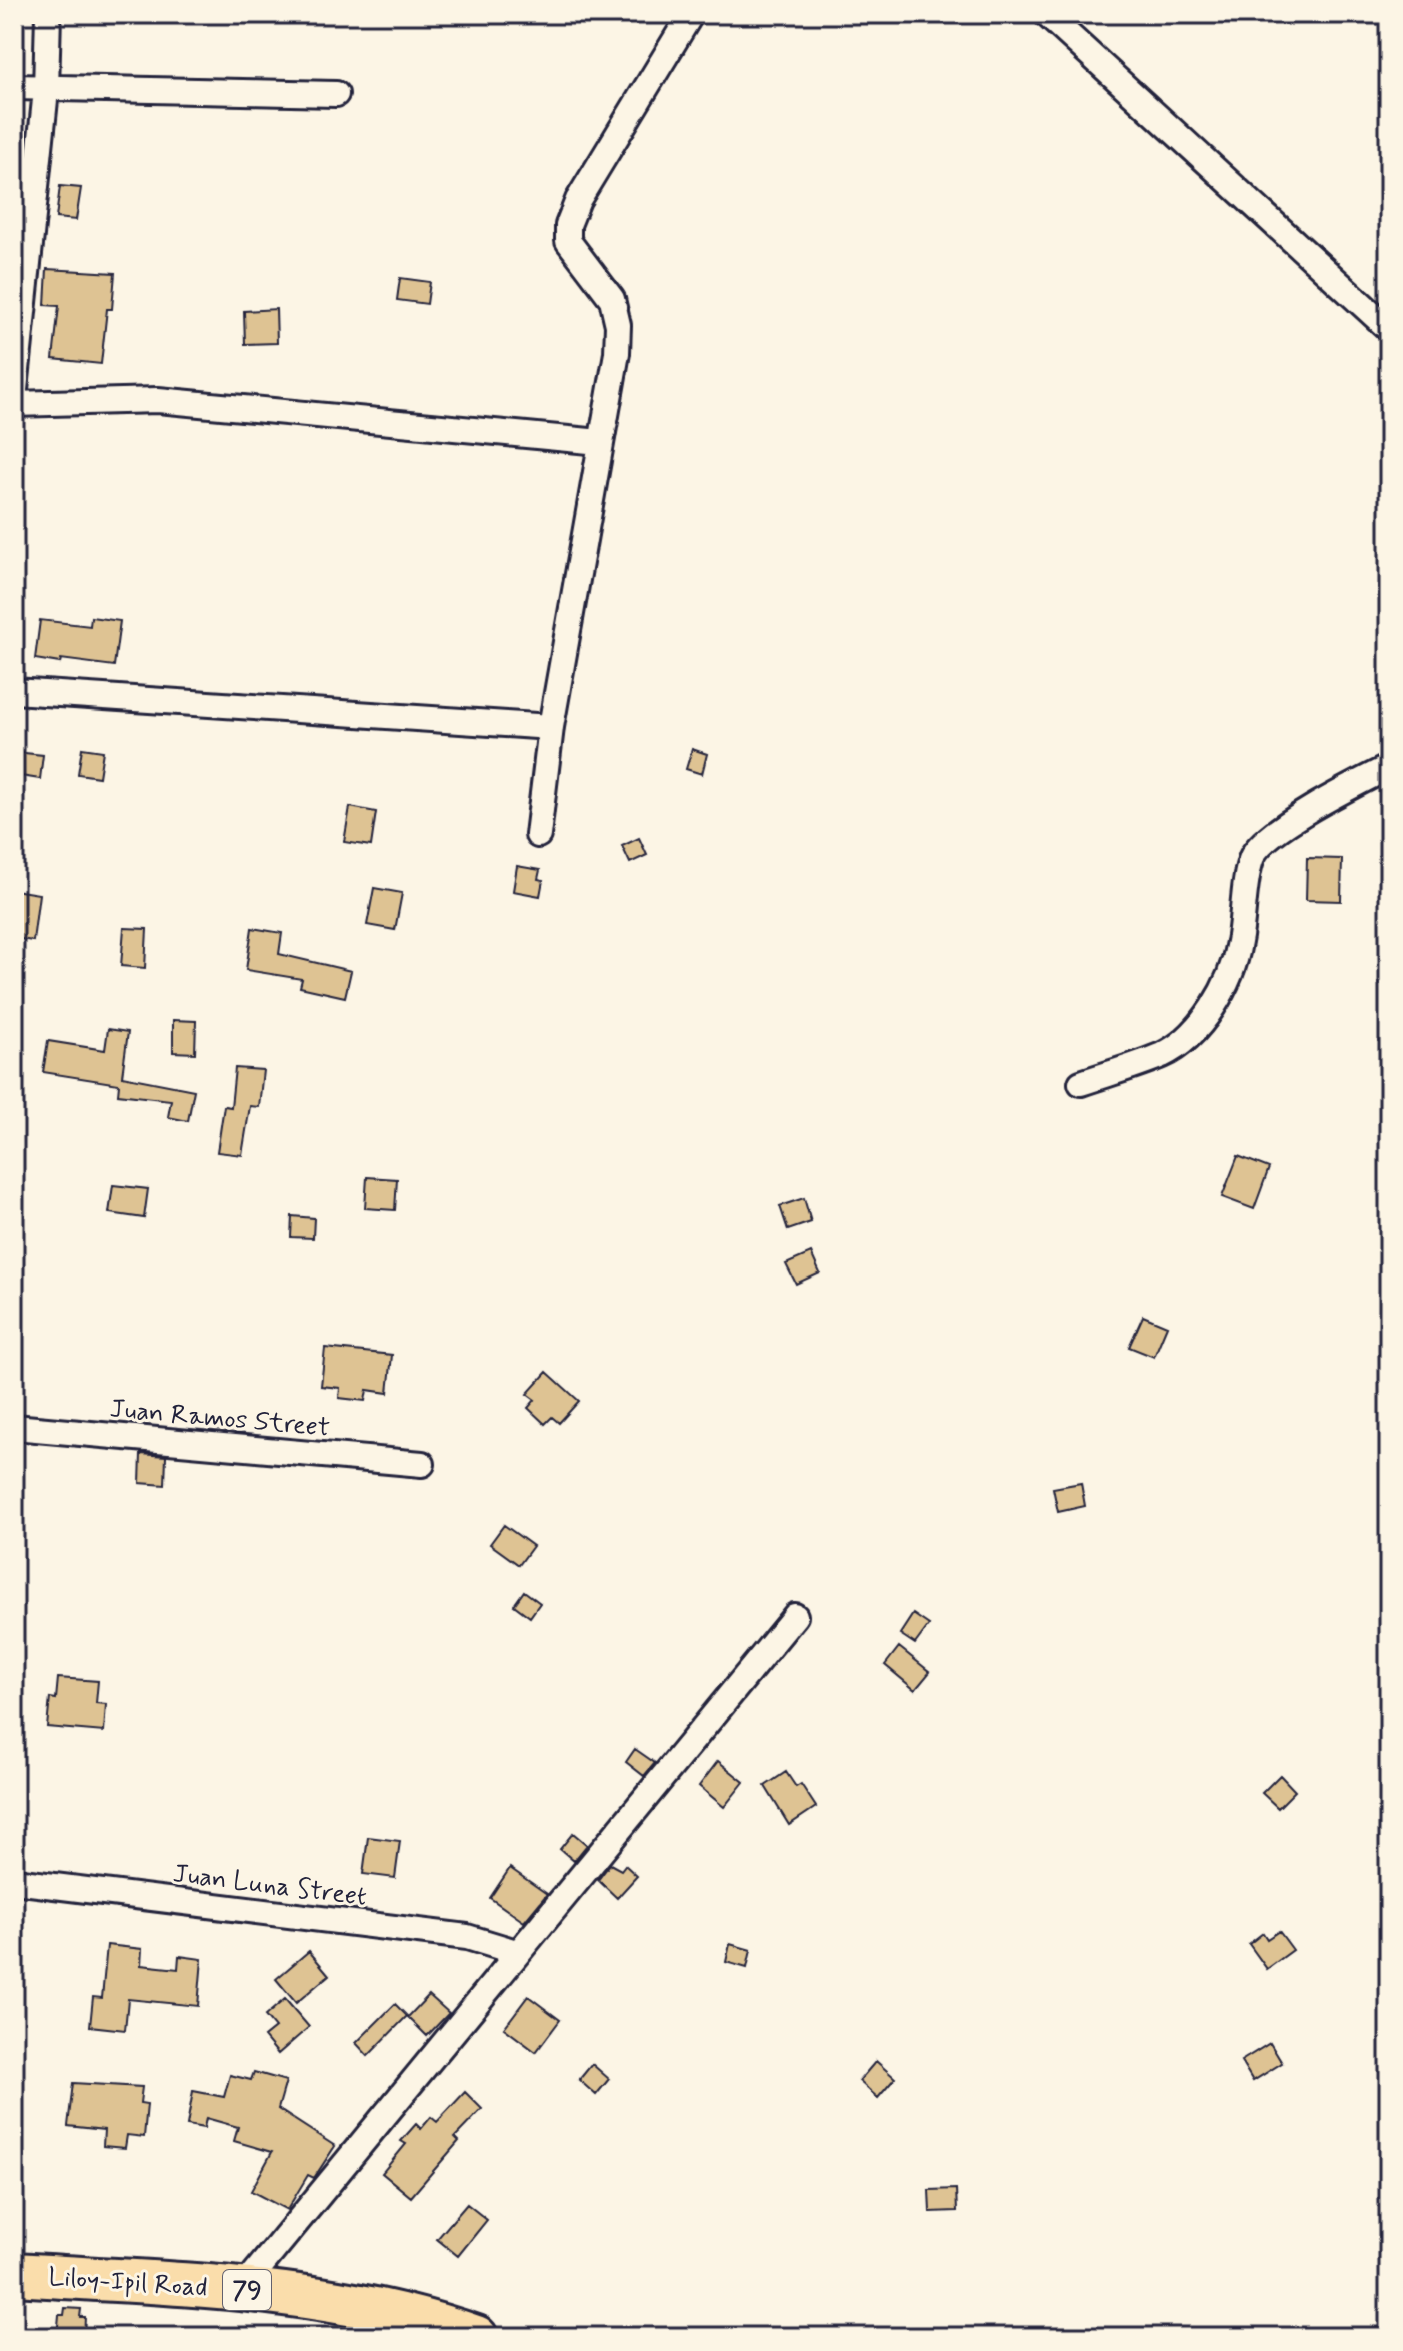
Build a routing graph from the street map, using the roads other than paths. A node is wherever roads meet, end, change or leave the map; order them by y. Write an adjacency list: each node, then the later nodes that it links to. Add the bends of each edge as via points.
1 (48, 14): 5 (street)
2 (691, 14): 9 (street, via 568,225 568,241 612,299 618,325)
3 (1046, 14): 7 (street)
4 (14, 87): 5 (street)
5 (46, 90): 6 (street); 8 (street)
6 (336, 94)
7 (1389, 329)
8 (14, 402): 9 (street, via 158,400)
9 (600, 442): 11 (street)
10 (14, 691): 11 (street)
11 (551, 727): 13 (street)
12 (1389, 767): 14 (street, via 1269,836 1252,856 1239,945 1217,1004 1192,1032 1164,1054)
13 (538, 835)
14 (1081, 1083)
15 (14, 1427): 16 (street, Juan Ramos Street)
16 (422, 1464)
17 (795, 1616): 19 (street)
18 (14, 1881): 19 (street, Juan Luna Street, via 467,1937)
19 (516, 1952): 21 (street)
20 (14, 2274): 21 (highway, Liloy-Ipil Road / 79)
21 (242, 2289): 22 (highway, Liloy-Ipil Road / 79, via 397,2315)
22 (476, 2337)

